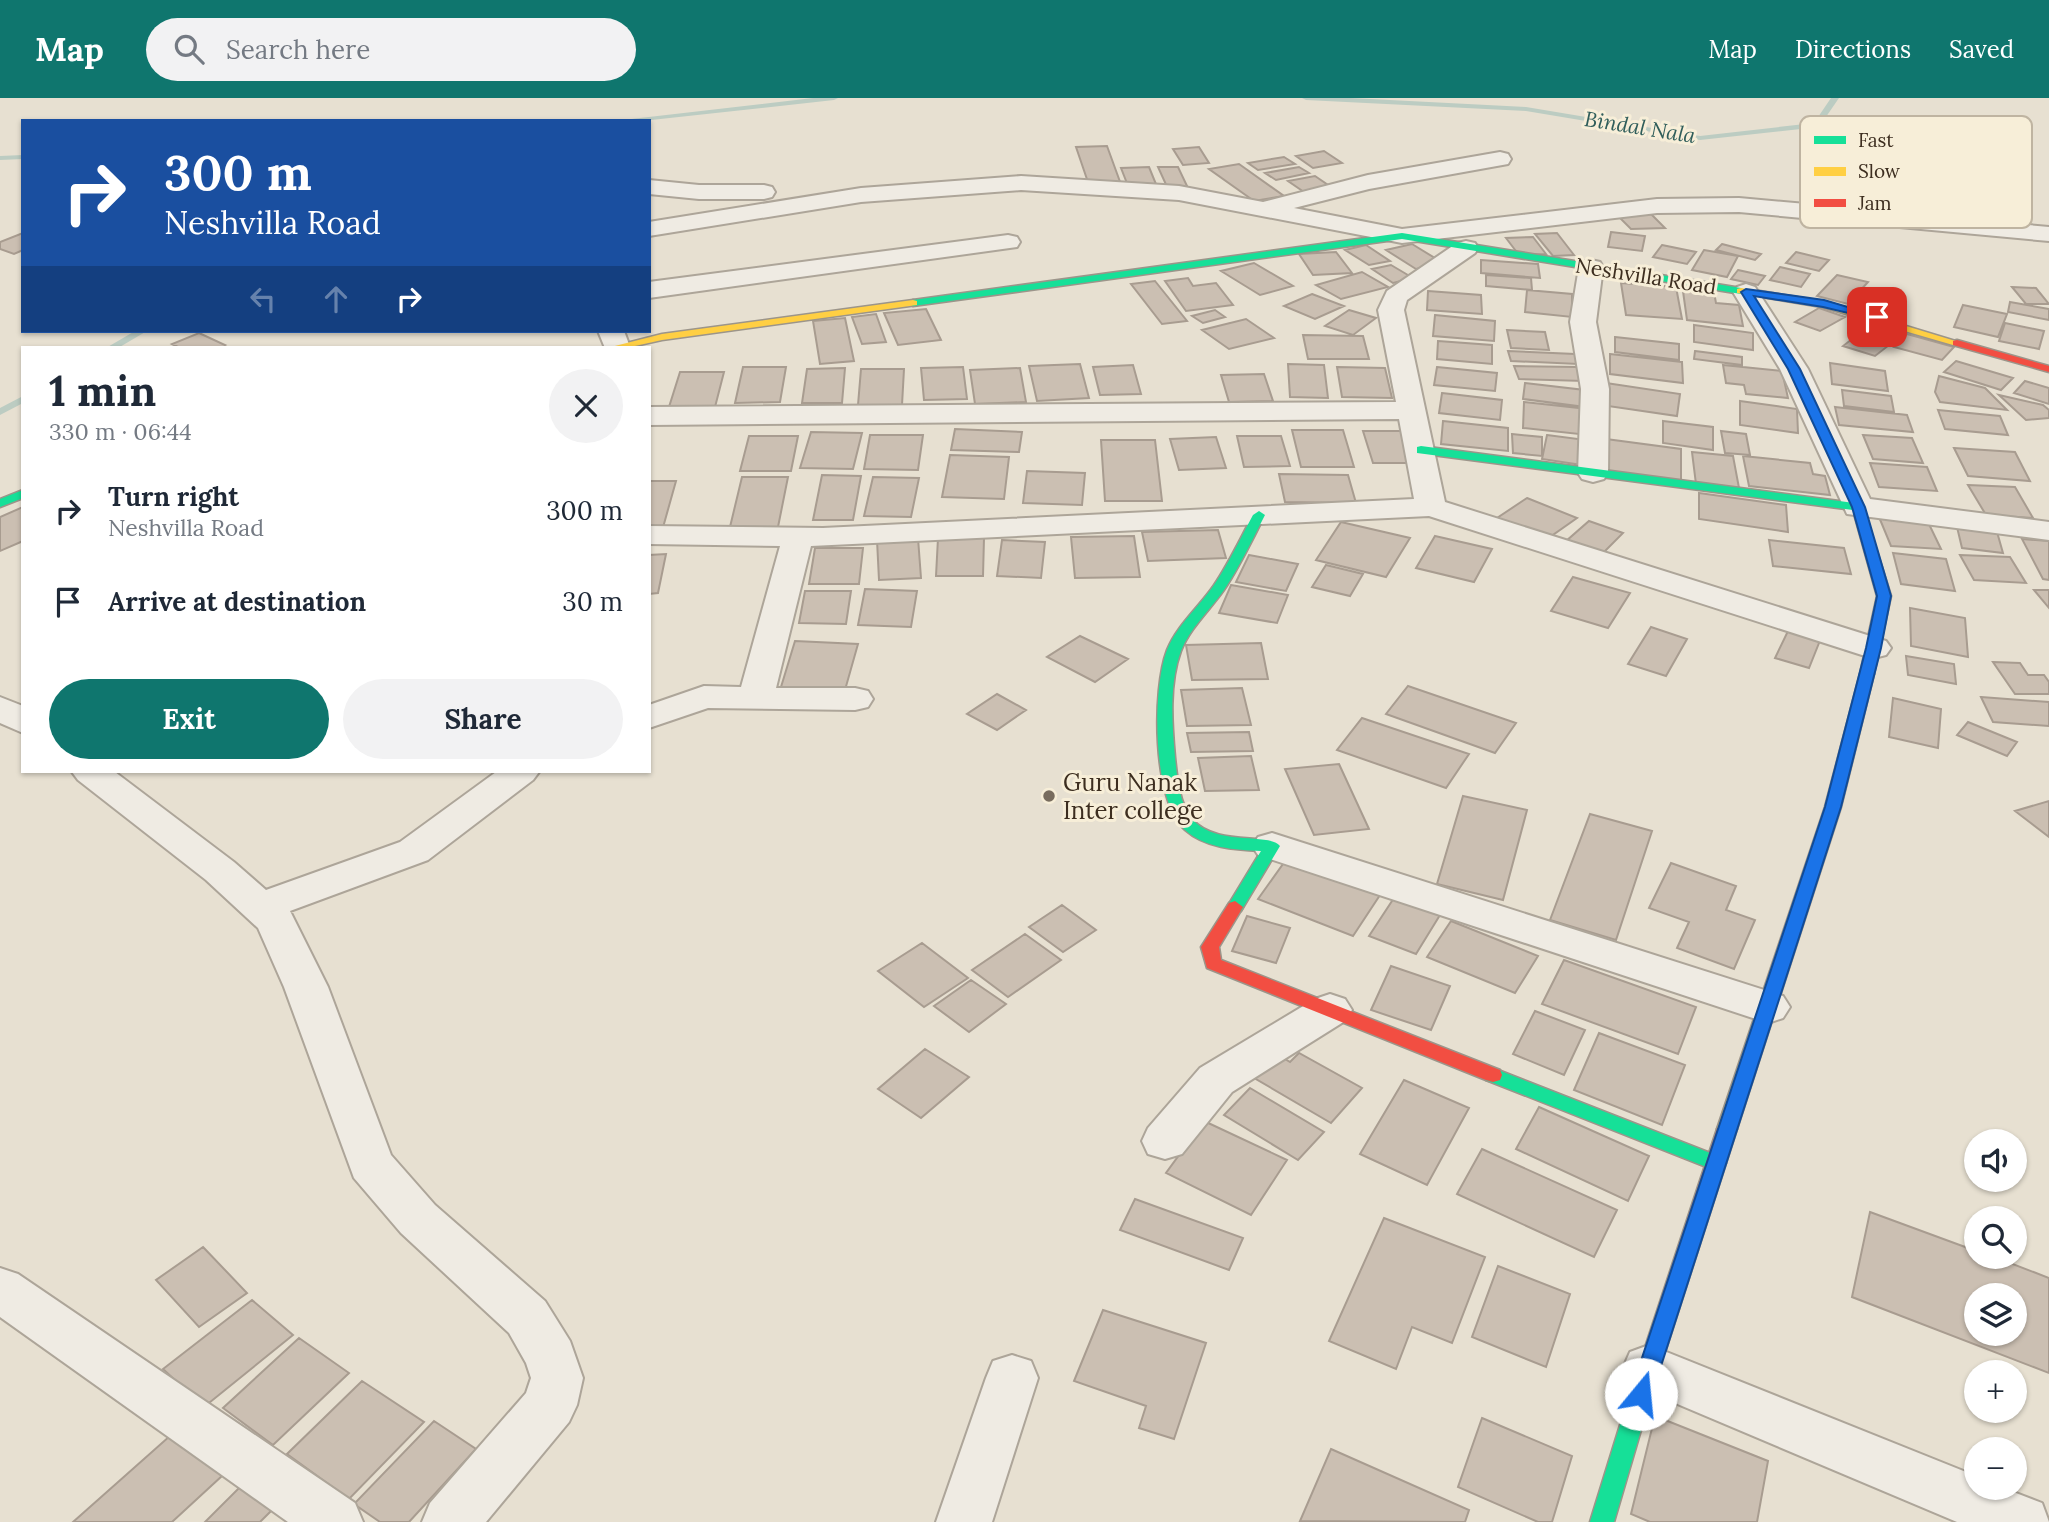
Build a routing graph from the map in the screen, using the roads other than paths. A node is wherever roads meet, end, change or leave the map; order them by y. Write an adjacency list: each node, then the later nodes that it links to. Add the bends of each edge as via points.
1 (1500, 159): 4 (street, via 1368,182)
2 (651, 187): 3 (street)
3 (861, 195): 4 (street, via 1040,184 1186,194); 7 (street)
4 (1263, 209): 9 (street)
5 (1800, 211): 9 (street, via 1678,205)
6 (1985, 228): 8 (street)
7 (651, 229)
8 (2049, 234)
9 (1402, 236): 11 (street, Neshvilla Road); 15 (street, Neshvilla Road)
10 (1009, 242): 13 (street)
11 (1466, 248): 12 (street, Neshvilla Road); 17 (street, via 1393,301 1391,310)
12 (1591, 267): 14 (street, Neshvilla Road); 20 (street, via 1583,322 1595,389)
13 (651, 290)
14 (1746, 292): 16 (street, Neshvilla Road, via 1852,310); 24 (street, via 1794,369)
15 (613, 342)
16 (2049, 369)
17 (1413, 410): 18 (street); 19 (street)
18 (651, 416)
19 (1421, 450): 20 (street); 23 (street)
20 (1593, 473): 24 (street)
21 (21, 495): 22 (street)
22 (0, 503)
23 (1431, 507): 25 (street); 29 (street)
24 (1858, 507): 26 (street); 29 (street, via 1884,596)
25 (1259, 515): 28 (street); 37 (street, via 1223,582 1174,650 1166,679 1165,710 1173,790 1181,818 1209,837 1237,847)
26 (2049, 531)
27 (651, 535): 28 (street)
28 (798, 537): 30 (street)
29 (1874, 648): 39 (street, via 1833,807)
30 (756, 698): 31 (street); 33 (street, via 704,697)
31 (855, 699)
32 (0, 708): 34 (street)
33 (651, 716)
34 (21, 721)
35 (92, 773): 38 (street)
36 (519, 773): 38 (street, via 414,851)
37 (1272, 846): 39 (street); 40 (street, via 1210,947 1210,957 1213,964)
38 (260, 907): 47 (street, via 275,920 306,987 371,1165 418,1219 527,1317 551,1357 557,1378 550,1405)
39 (1768, 1007): 42 (street)
40 (1330, 1010): 41 (street, via 1216,1080); 42 (street)
41 (1165, 1141)
42 (1716, 1163): 44 (street)
43 (0, 1289): 46 (street)
44 (1649, 1368): 49 (street); 50 (street)
45 (1012, 1378): 48 (street)
46 (335, 1522)
47 (450, 1522)
48 (964, 1522)
49 (1602, 1522)
50 (2022, 1522)

